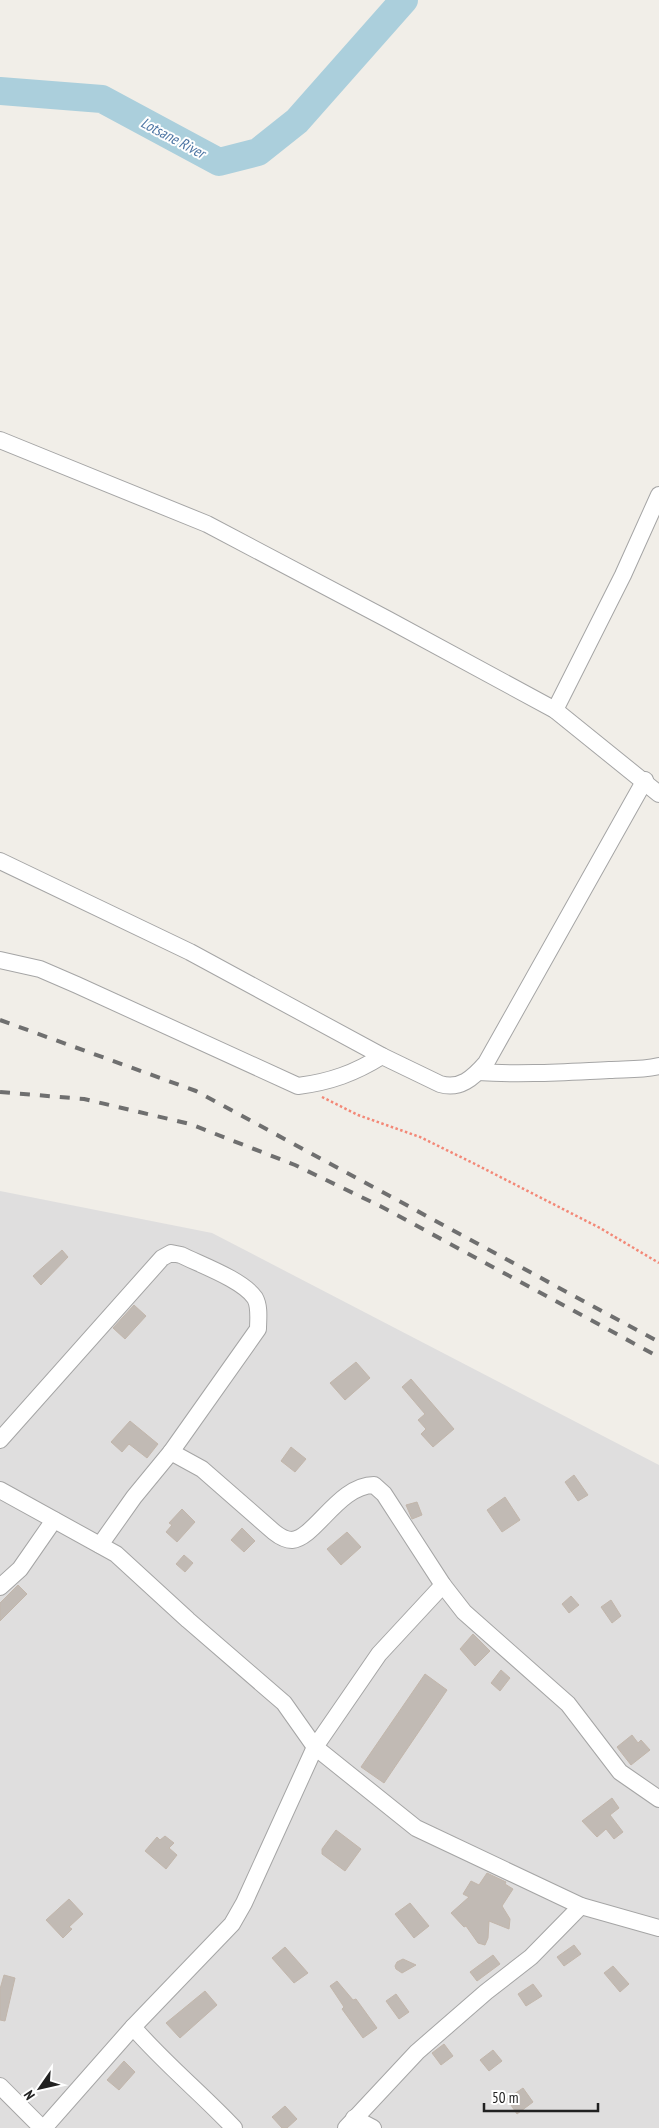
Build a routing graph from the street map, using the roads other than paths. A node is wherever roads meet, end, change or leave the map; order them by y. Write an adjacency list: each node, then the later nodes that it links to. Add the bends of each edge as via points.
1 (0, 440): 3 (street, via 208,524)
2 (659, 495): 3 (street)
3 (555, 710): 4 (street)
4 (645, 780): 5 (street); 10 (street)
5 (659, 794)
6 (0, 862): 8 (street, via 190,952)
7 (0, 960): 8 (street, via 40,970 78,985 298,1086 326,1082 360,1070)
8 (382, 1056): 10 (street, via 450,1087 458,1086)
9 (659, 1066): 10 (street, via 642,1070 565,1074)
10 (478, 1072)
11 (0, 1440): 12 (street, via 162,1258 171,1253 242,1285 256,1299 259,1312 258,1329)
12 (171, 1452): 15 (street); 16 (street, via 202,1469 274,1532 292,1540 304,1535 335,1504 363,1485 374,1485 408,1529)
13 (0, 1490): 14 (street)
14 (54, 1520): 15 (street); 17 (street, via 20,1569)
15 (100, 1545): 18 (street, via 116,1554 284,1703)
16 (443, 1585): 18 (street, via 379,1654); 19 (street, via 464,1612 568,1704 620,1772)
17 (0, 1587)
18 (315, 1747): 20 (street, via 416,1828); 22 (street, via 232,1924)
19 (659, 1799)
20 (581, 1906): 21 (street); 24 (street, via 531,1957 417,2052)
21 (659, 1928)
22 (132, 2027): 25 (street); 26 (street)
23 (0, 2086): 25 (street)
24 (350, 2123): 27 (street)
25 (43, 2128)
26 (234, 2128)
27 (373, 2128)

